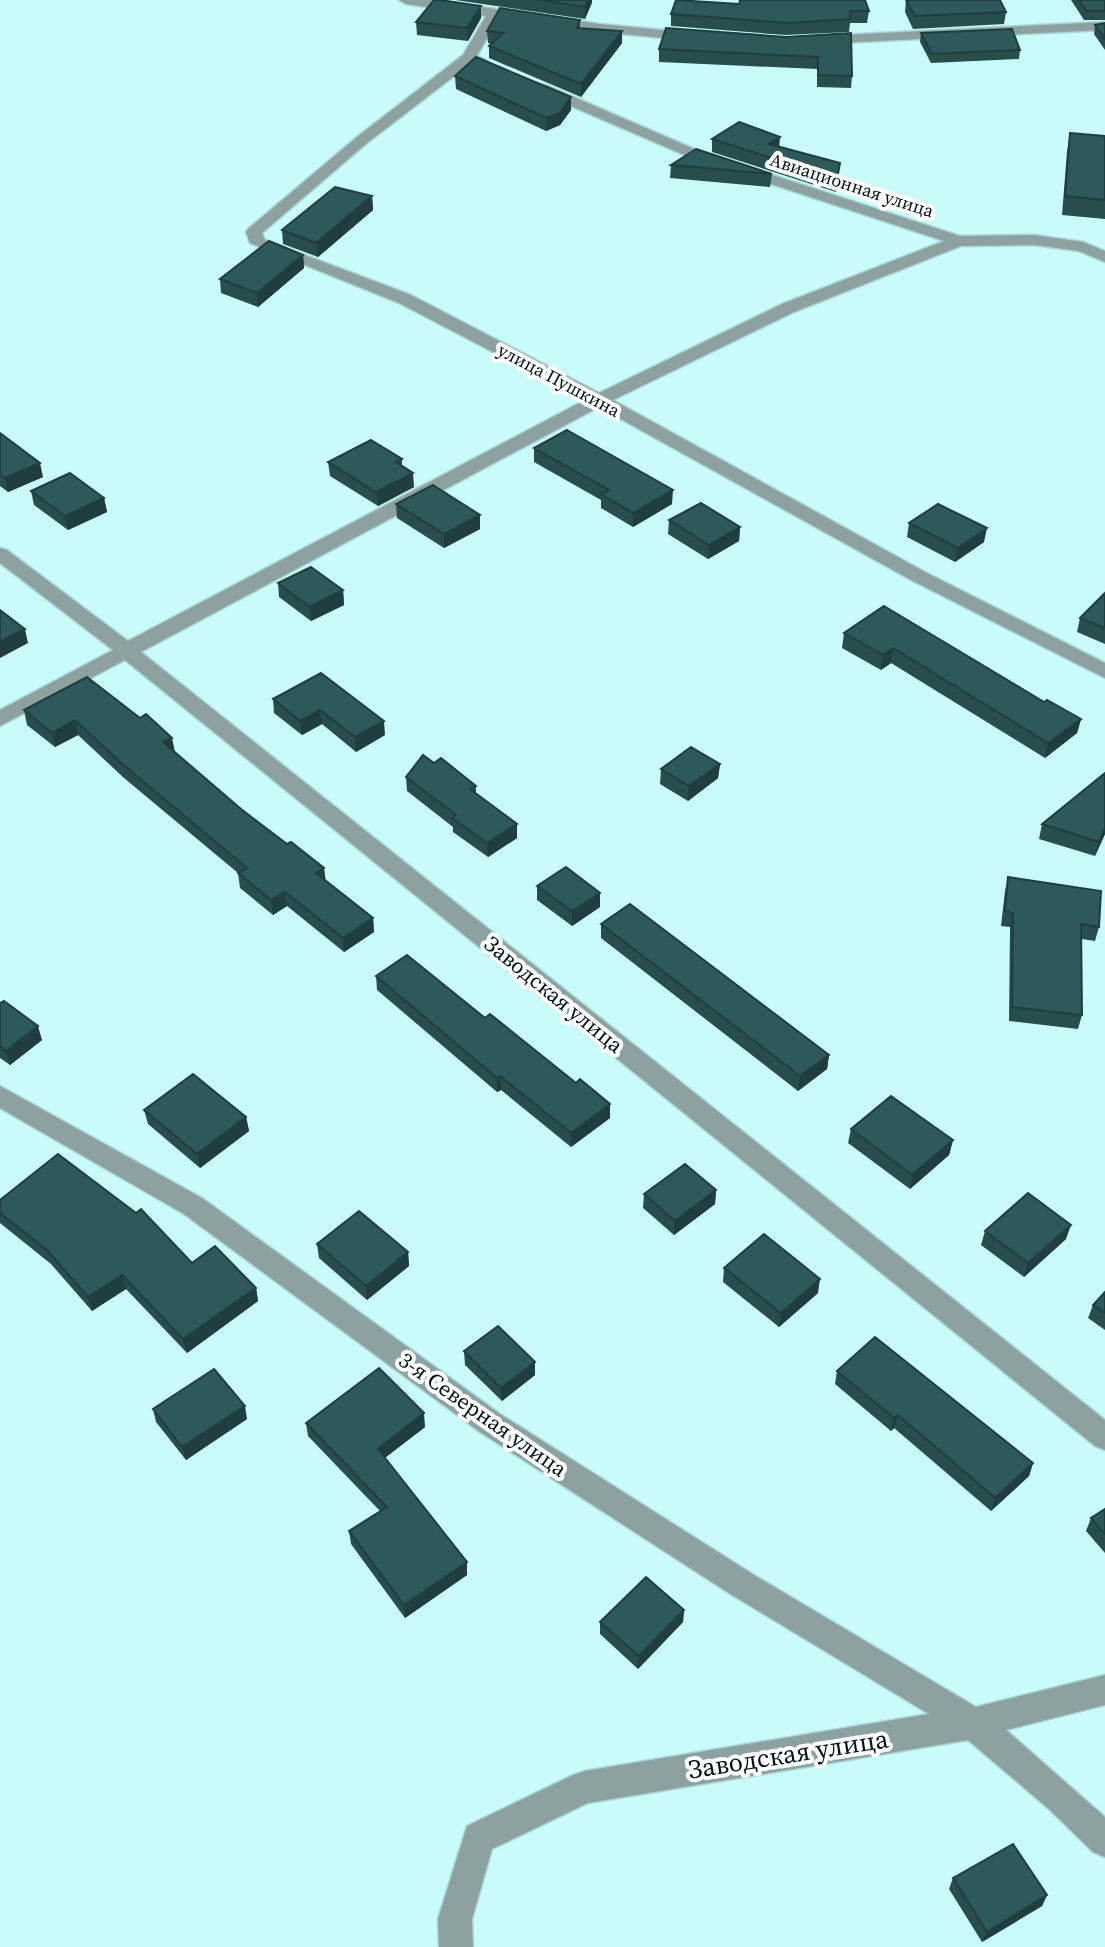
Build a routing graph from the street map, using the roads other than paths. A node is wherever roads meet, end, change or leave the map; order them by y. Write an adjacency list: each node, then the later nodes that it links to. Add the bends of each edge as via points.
1 (406, 0): 2 (street)
2 (494, 14): 4 (street); 6 (street)
3 (1105, 26): 5 (street)
4 (713, 38)
5 (800, 41)
6 (469, 58): 7 (street); 11 (street, улица Пушкина, via 254,232 258,243 405,299)
7 (497, 70)
8 (525, 82): 9 (street, Авиационная улица, via 694,154)
9 (959, 241): 10 (street, via 1034,240 1083,247); 11 (street, via 788,308)
10 (1105, 257)
11 (599, 400): 13 (street); 14 (street, улица Пушкина, via 918,576)
12 (0, 554): 13 (street, Заводская улица)
13 (126, 650): 15 (street); 17 (street, Заводская улица)
14 (1105, 671)
15 (0, 719)
16 (0, 1096): 19 (street, 3-я Северная улица, via 193,1206 490,1423 743,1585)
17 (1105, 1437)
18 (1105, 1690): 19 (street, Заводская улица)
19 (973, 1723): 20 (street, 3-я Северная улица); 21 (street, Заводская улица, via 585,1787 479,1838 455,1919)
20 (1105, 1840)
21 (456, 1947)

